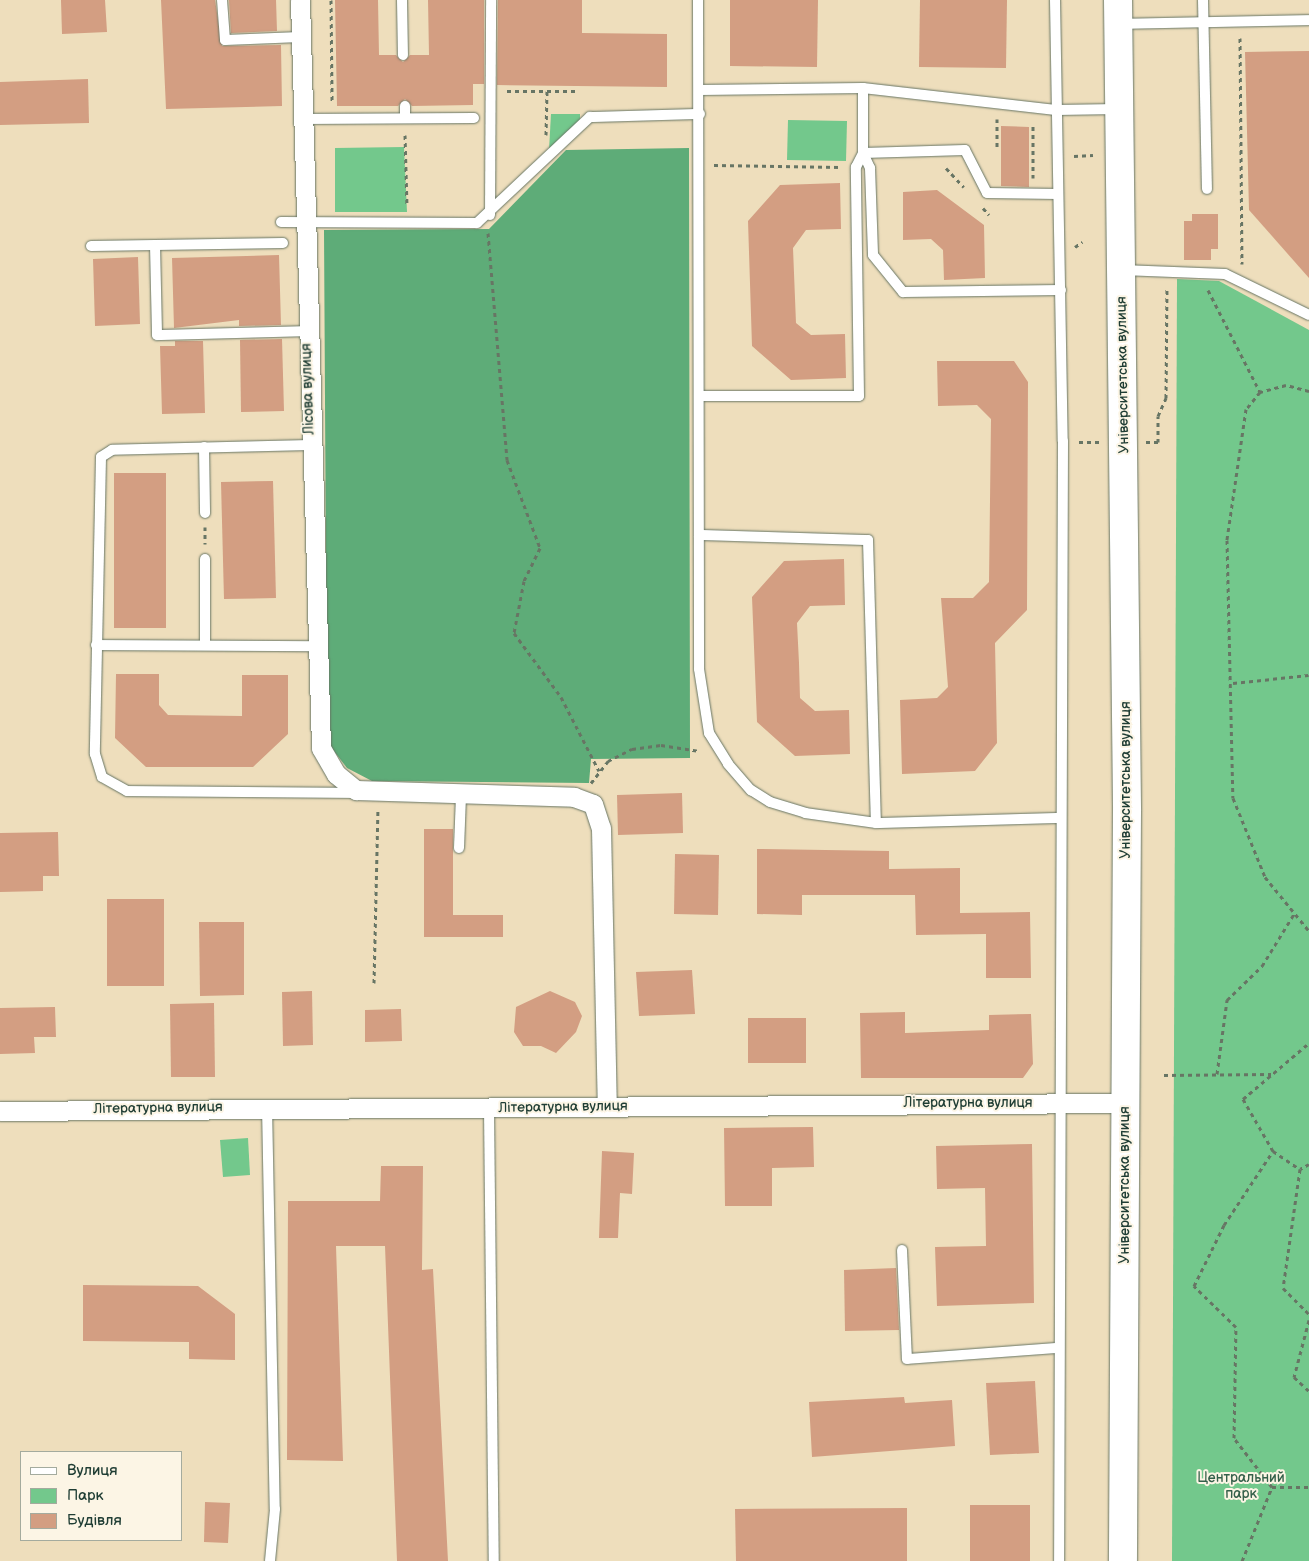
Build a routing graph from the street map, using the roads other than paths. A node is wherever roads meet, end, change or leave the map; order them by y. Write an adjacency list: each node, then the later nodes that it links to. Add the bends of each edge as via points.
1 (222, 0): 11 (lane, via 225,40)
2 (300, 0): 11 (street, Лісова вулиця)
3 (402, 0): 12 (lane)
4 (491, 0): 25 (lane)
5 (698, 0): 14 (lane)
6 (1055, 0): 17 (lane)
7 (1203, 0): 10 (lane)
8 (1118, 12): 10 (lane); 16 (main road, Університетська вулиця)
9 (1309, 20): 10 (lane)
10 (1203, 21): 23 (lane)
11 (300, 37): 21 (street, Лісова вулиця)
12 (403, 55)
13 (863, 88): 14 (lane); 17 (lane); 22 (lane)
14 (700, 90): 18 (lane)
15 (405, 106): 19 (lane)
16 (1119, 108): 17 (lane); 31 (main road, Університетська вулиця)
17 (1056, 110): 24 (lane)
18 (700, 114): 25 (lane, via 590,117); 35 (lane, via 705,143 700,165)
19 (405, 118): 20 (lane); 21 (lane)
20 (474, 118)
21 (301, 119): 27 (street, Лісова вулиця)
22 (863, 153): 24 (lane, via 965,150 987,193); 32 (lane, via 870,168 873,254 903,292); 35 (lane, via 856,167 859,396)
23 (1206, 189)
24 (1058, 194): 32 (lane)
25 (487, 218): 27 (lane)
26 (281, 222): 27 (lane)
27 (304, 222): 34 (street, Лісова вулиця)
28 (283, 243): 29 (lane)
29 (155, 245): 30 (lane); 34 (lane, via 157,335)
30 (91, 246)
31 (1121, 270): 33 (lane, via 1198,270 1242,280); 50 (main road, Університетська вулиця)
32 (1061, 290): 46 (lane)
33 (1309, 315)
34 (306, 331): 36 (street, Лісова вулиця)
35 (701, 396): 39 (lane)
36 (310, 445): 37 (lane); 43 (street, Лісова вулиця)
37 (204, 447): 38 (lane); 41 (lane, via 112,450 101,456)
38 (205, 513)
39 (699, 535): 47 (lane, via 700,688 709,733 724,759 751,790 770,802 805,813); 47 (lane, via 868,540)
40 (205, 559): 42 (lane)
41 (96, 645): 42 (lane); 45 (lane, via 95,754 99,771 113,786 127,791)
42 (206, 645): 43 (lane)
43 (315, 646): 45 (street, Лісова вулиця, via 317,732 336,774 356,790)
44 (461, 795): 45 (street); 48 (lane); 52 (street, via 574,797 593,804 600,818)
45 (374, 798)
46 (1060, 818): 47 (lane); 49 (lane)
47 (876, 823)
48 (459, 848)
49 (1058, 1102): 50 (street, Літературна вулиця); 52 (street, Літературна вулиця); 56 (lane)
50 (1125, 1102): 60 (main road, Університетська вулиця)
51 (267, 1106): 53 (street, Літературна вулиця); 54 (street, Літературна вулиця); 57 (lane, via 275,1509)
52 (607, 1106): 53 (street, Літературна вулиця)
53 (489, 1108): 58 (lane)
54 (0, 1111)
55 (902, 1250): 56 (lane, via 907,1360)
56 (1058, 1348): 59 (lane)
57 (270, 1561)
58 (494, 1561)
59 (1059, 1561)
60 (1123, 1561)

